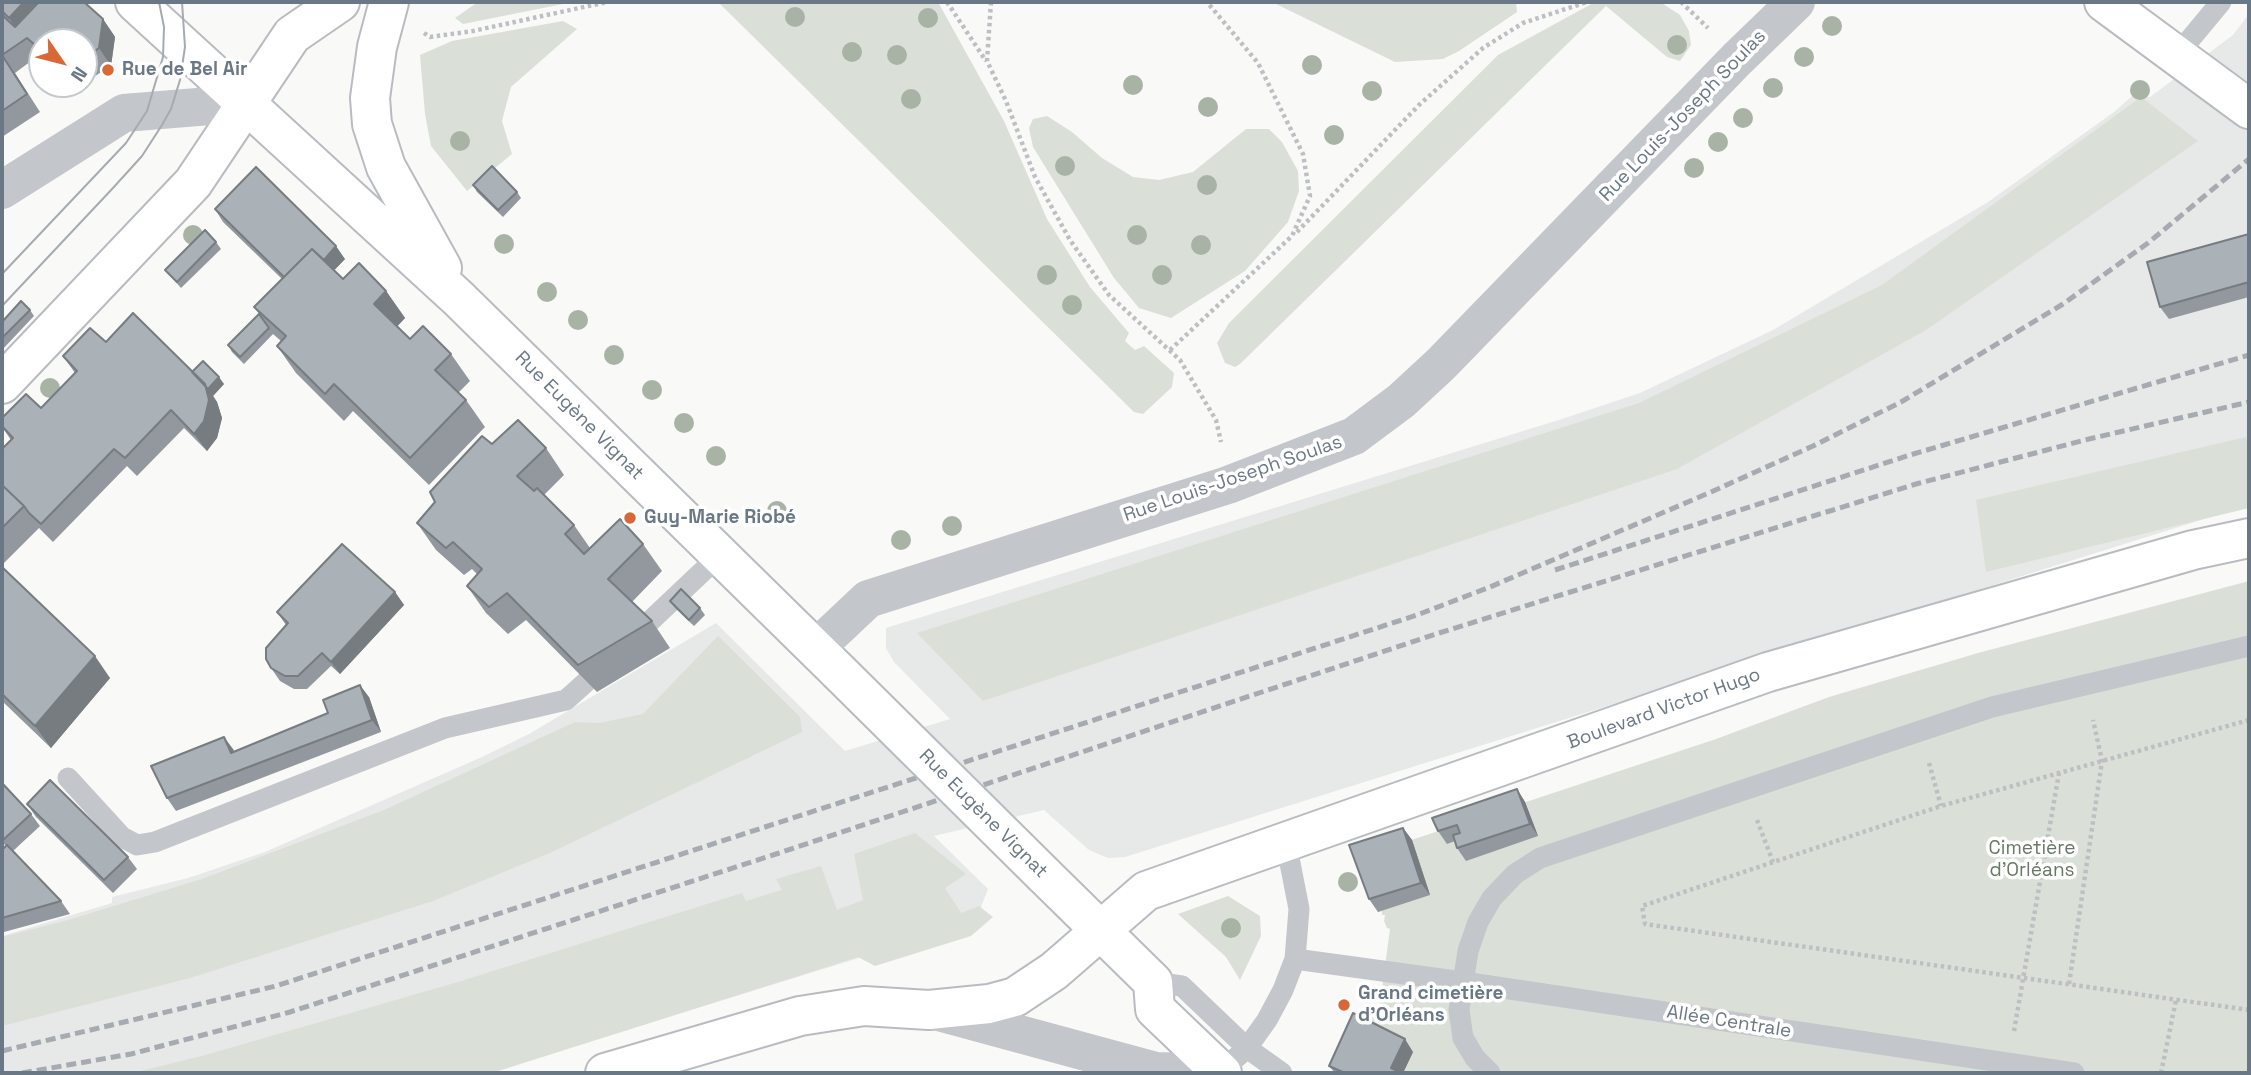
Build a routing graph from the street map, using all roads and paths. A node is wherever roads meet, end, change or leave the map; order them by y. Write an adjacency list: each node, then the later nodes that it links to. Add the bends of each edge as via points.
1 (135, 2): 14 (street, Rue Eugène Vignat)
2 (340, 2): 14 (street, via 292,35)
3 (607, 2): 11 (path, via 430,37)
4 (947, 2): 13 (path)
5 (991, 2): 13 (path)
6 (1207, 2): 17 (path, via 1258,63 1303,155 1310,197)
7 (1587, 2): 17 (path, via 1523,23 1483,48 1419,105)
8 (1796, 2): 21 (street, Rue Louis-Joseph Soulas, via 1401,401 1354,436)
9 (2104, 2): 12 (street)
10 (2221, 2): 12 (lane)
11 (401, 15): 18 (street, via 377,47 370,112 386,167)
12 (2177, 55): 15 (street)
13 (987, 61): 19 (path, via 1035,177 1070,240 1109,295)
14 (247, 103): 16 (street, via 124,113); 18 (street, Rue Eugène Vignat); 20 (street, via 193,183)
15 (2249, 109)
16 (2, 190)
17 (1293, 236): 19 (path)
18 (458, 298): 23 (street, Rue Eugène Vignat)
19 (1170, 350): 21 (path, via 1216,420)
20 (2, 384)
21 (1228, 485): 26 (street, Rue Louis-Joseph Soulas, via 868,599)
22 (2249, 538): 36 (street, Boulevard Victor Hugo, via 1768,671)
23 (720, 555): 24 (lane); 26 (street, Rue Eugène Vignat)
24 (646, 625)
25 (2249, 646): 28 (lane)
26 (827, 659): 38 (street, Rue Eugène Vignat, bridge)
27 (586, 682): 33 (lane, via 566,700 445,728 155,842 137,845 122,837)
28 (2087, 685): 30 (lane, via 1992,707); 31 (path)
29 (2249, 720): 31 (path)
30 (1920, 731): 34 (lane); 35 (path)
31 (2102, 761): 32 (path); 42 (path)
32 (2059, 774): 35 (path); 40 (path)
33 (68, 778)
34 (1745, 789): 37 (path); 41 (lane, via 1540,858 1515,874 1492,898 1478,922)
35 (1941, 806): 37 (path)
36 (1284, 844): 38 (street, Boulevard Victor Hugo, via 1146,891); 39 (lane, via 1298,909)
37 (1773, 862): 40 (path, via 1642,906 1645,924)
38 (1101, 931): 44 (street, Boulevard Victor Hugo, via 1015,998); 48 (street, Rue Eugène Vignat, via 1153,982 1155,1009)
39 (1295, 959): 41 (lane, Allée Centrale); 48 (lane, via 1272,1010)
40 (2023, 978): 42 (path); 46 (path)
41 (1462, 982): 46 (lane, Allée Centrale); 52 (lane, via 1463,1038)
42 (2069, 985): 43 (path)
43 (2176, 1000): 45 (path); 54 (path)
44 (929, 1010): 47 (street, Boulevard Victor Hugo, via 864,1006 800,1016); 49 (street)
45 (2249, 1010)
46 (2008, 1063): 53 (lane, Allée Centrale)
47 (649, 1067): 50 (street, Boulevard Victor Hugo)
48 (1228, 1067): 49 (street); 51 (lane)
49 (1155, 1072)
50 (604, 1073)
51 (1282, 1073)
52 (1490, 1073)
53 (2074, 1073)
54 (2161, 1073)

